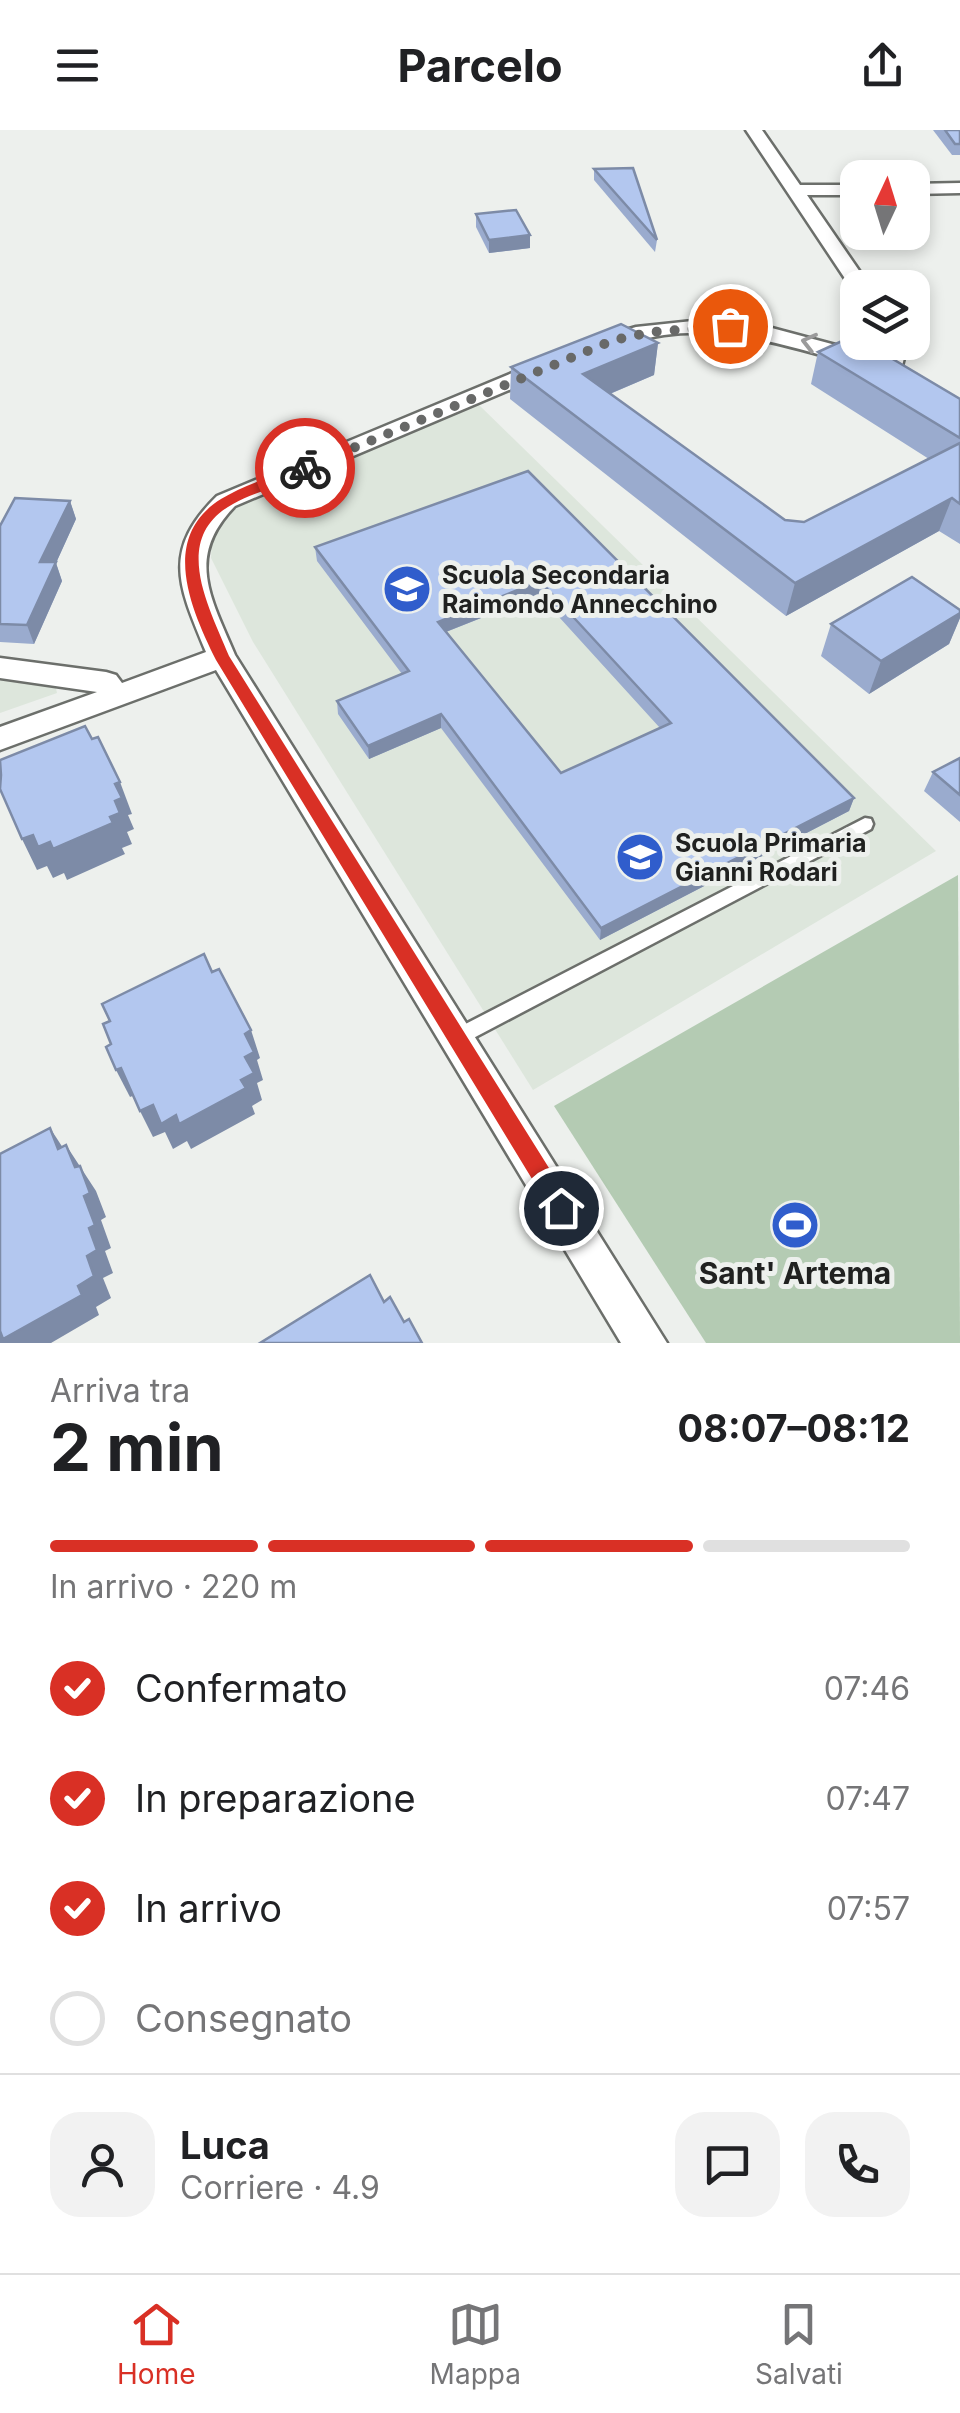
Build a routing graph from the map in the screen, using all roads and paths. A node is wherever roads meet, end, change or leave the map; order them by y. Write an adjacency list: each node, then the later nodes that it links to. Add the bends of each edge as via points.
1 (754, 130): 4 (street)
2 (960, 188): 3 (street)
3 (930, 189)
4 (796, 190): 5 (street); 6 (street)
5 (840, 190)
6 (849, 270)
7 (840, 353): 10 (street, one-way to 10, via 730,326 614,340 226,502 196,532 190,558 193,585)
8 (860, 360): 9 (street, one-way to 8, via 901,375)
9 (896, 360)
10 (222, 656): 12 (street); 15 (street)
11 (0, 668): 12 (street, via 106,682)
12 (116, 695): 13 (street)
13 (0, 738)
14 (865, 824): 15 (lane)
15 (456, 1038): 16 (street)
16 (645, 1343)

